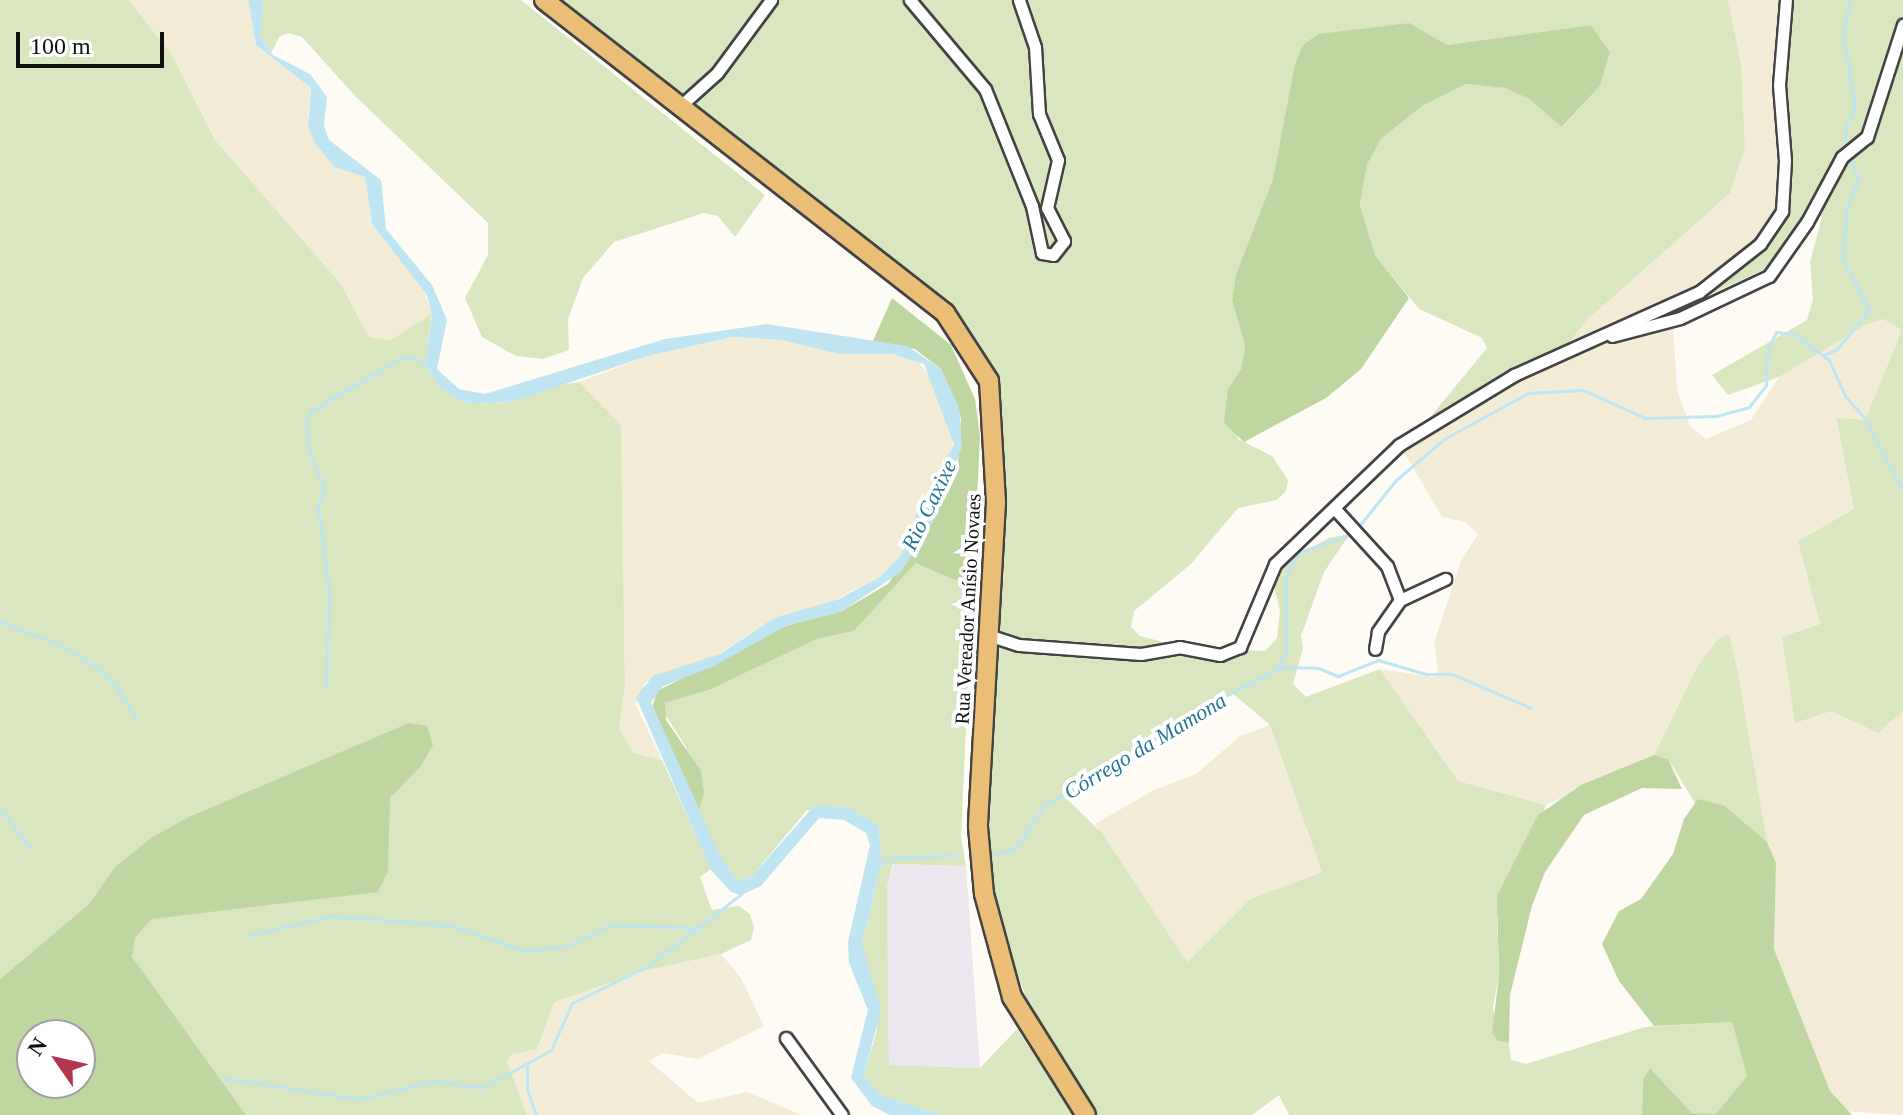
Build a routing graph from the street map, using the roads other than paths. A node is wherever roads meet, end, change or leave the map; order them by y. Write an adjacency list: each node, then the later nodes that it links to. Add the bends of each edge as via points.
1 (544, 0): 7 (main road, Rua Vereador Anísio Novaes)
2 (771, 0): 7 (street, via 717,73)
3 (910, 0): 4 (street, via 985,89 1032,206 1042,253 1053,255 1064,241 1047,208 1058,160 1039,114 1035,47)
4 (1019, 0)
5 (1786, 0): 8 (street, via 1779,85 1785,161 1782,211 1760,244 1699,292 1625,321)
6 (1903, 25): 8 (street, via 1867,137 1842,157 1807,222 1769,276 1680,318)
7 (677, 109): 12 (main road, Rua Vereador Anísio Novaes, via 945,313 971,347 989,381 996,429)
8 (1604, 338): 9 (street, via 1514,375 1399,445)
9 (1335, 509): 11 (street, via 1387,566); 12 (street, via 1275,564 1240,647 1220,655 1179,647 1141,654 1019,645)
10 (1445, 579): 11 (street)
11 (1400, 600): 13 (street, via 1378,632)
12 (991, 636): 16 (main road, Rua Vereador Anísio Novaes, via 978,827 984,894 1012,997)
13 (1375, 649)
14 (786, 1038): 15 (street)
15 (842, 1115)
16 (1086, 1115)

